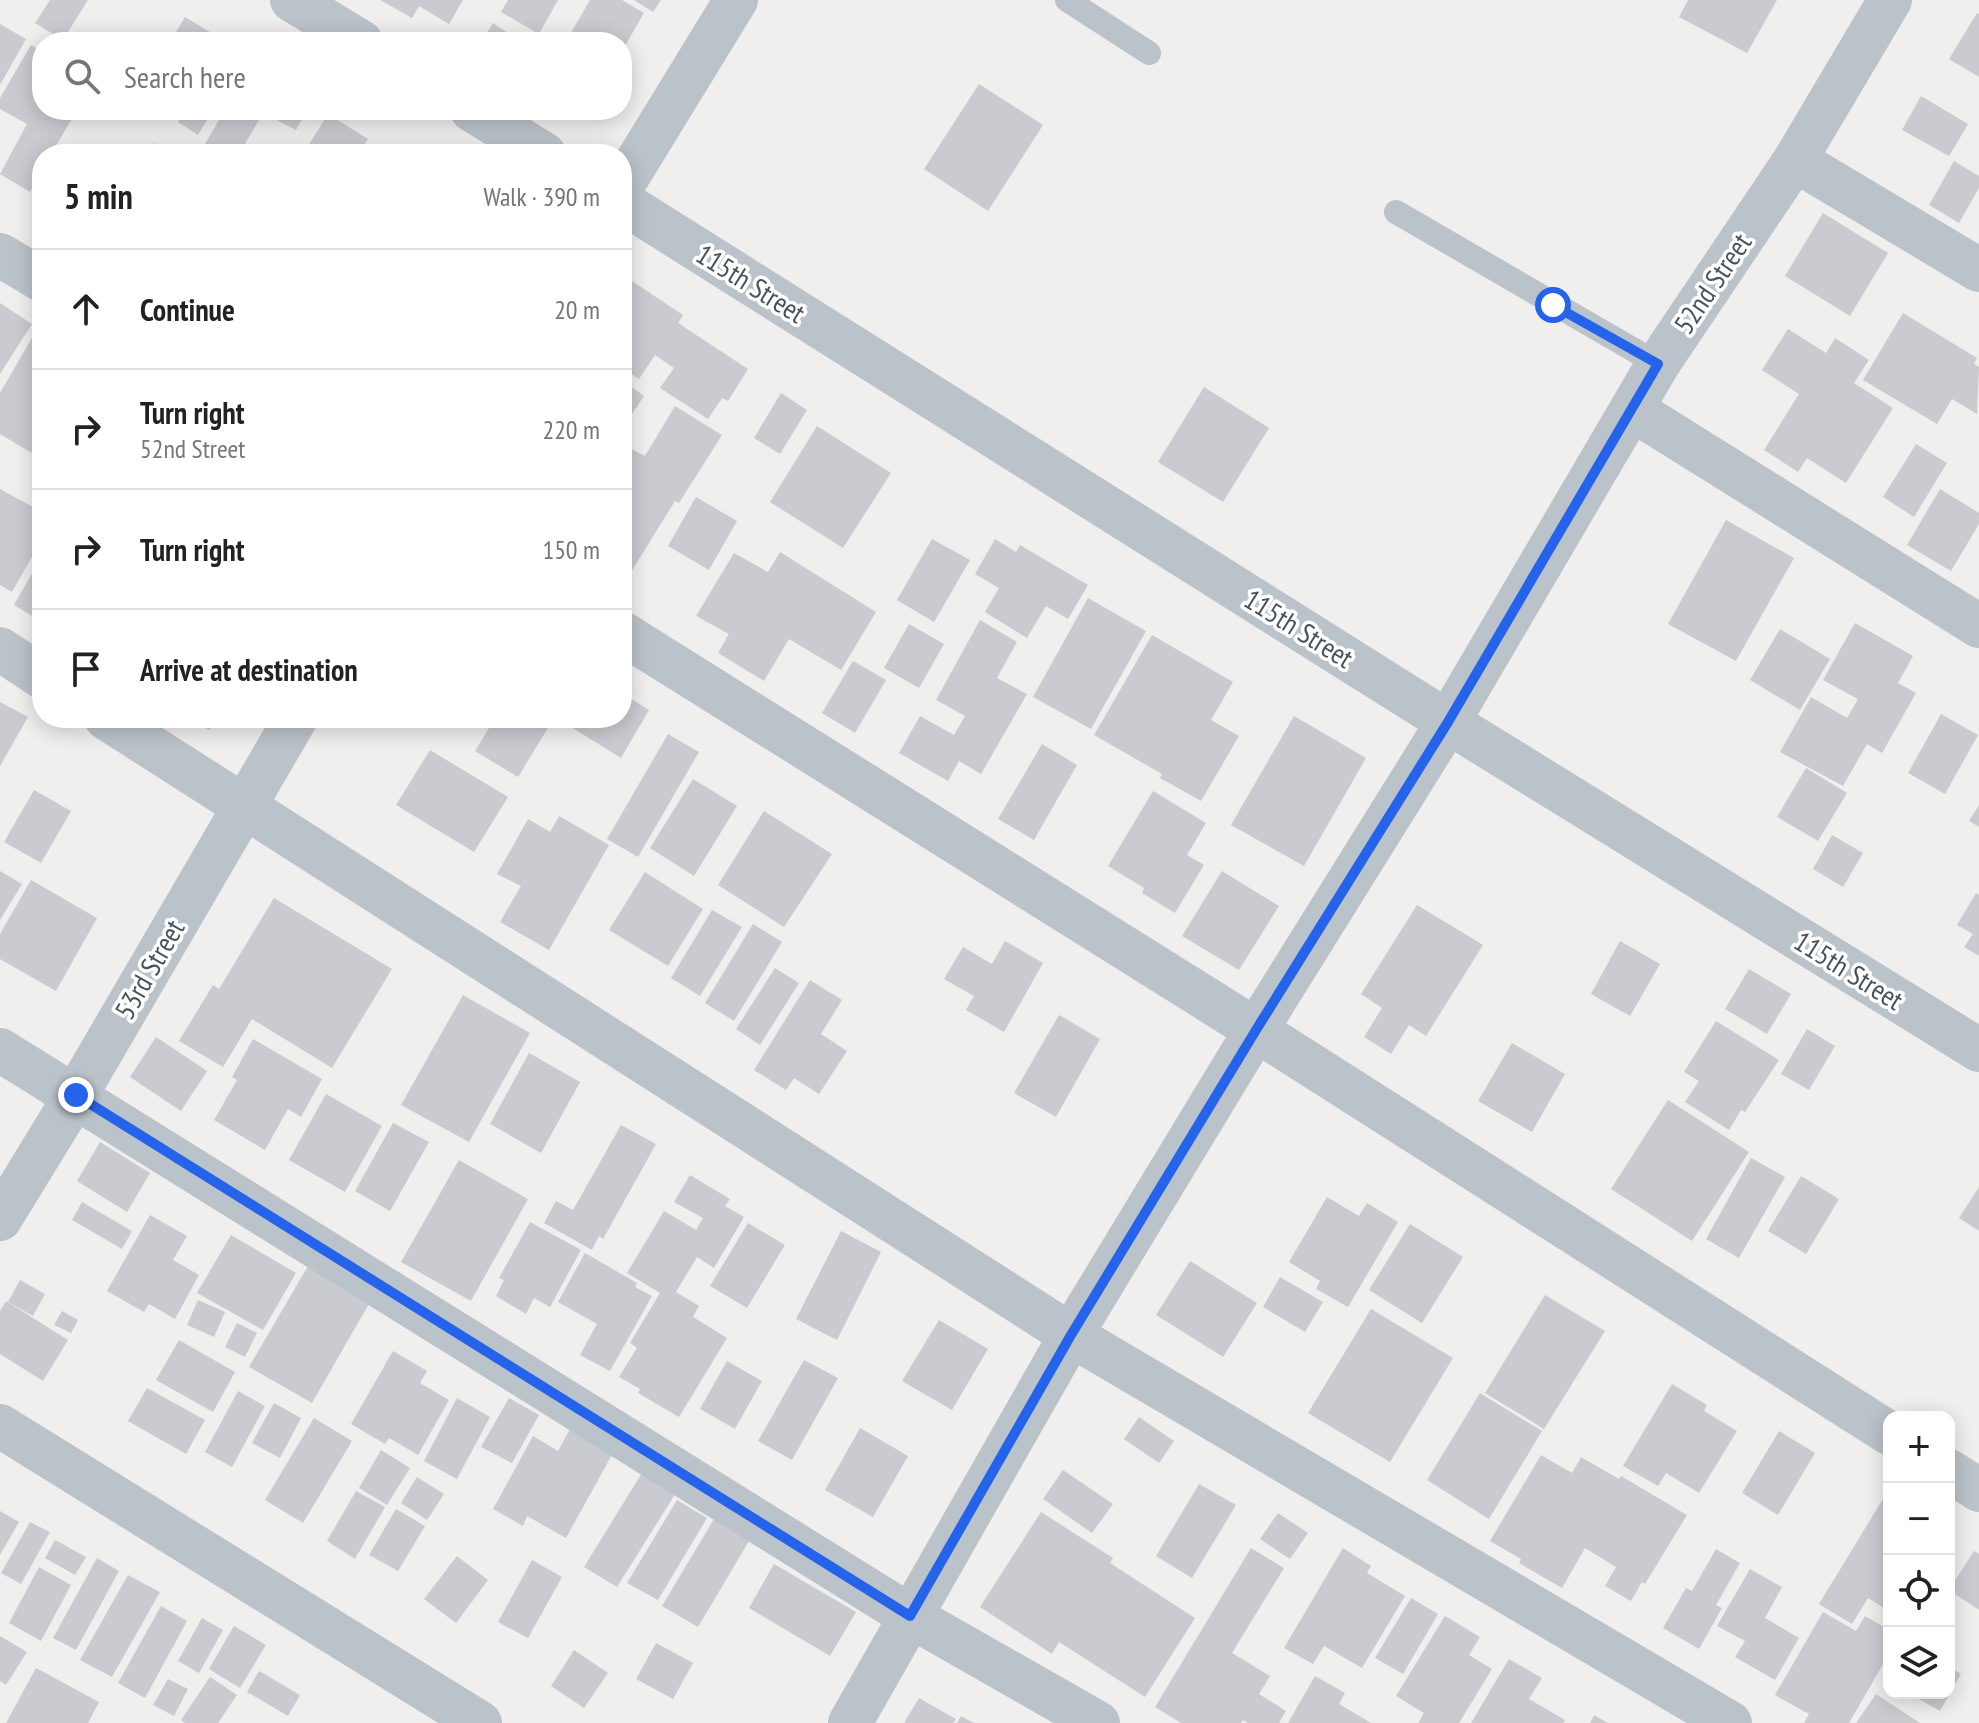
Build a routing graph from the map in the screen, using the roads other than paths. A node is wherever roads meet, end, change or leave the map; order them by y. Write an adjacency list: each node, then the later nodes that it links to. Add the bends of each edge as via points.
1 (292, 0): 5 (street)
2 (736, 0): 10 (street)
3 (1067, 0): 6 (lane)
4 (1890, 0): 9 (street, 52nd Street)
5 (345, 32)
6 (1149, 53)
7 (488, 120): 8 (street)
8 (528, 144)
9 (1795, 160): 14 (street); 16 (street, 52nd Street)
10 (632, 170)
11 (632, 208): 22 (street, 115th Street)
12 (1396, 212): 16 (lane)
13 (0, 255): 15 (street)
14 (1979, 270)
15 (32, 274)
16 (1658, 364): 17 (street, 52nd Street)
17 (1633, 410): 18 (street); 22 (street, 52nd Street)
18 (1979, 626)
19 (632, 639): 26 (street)
20 (0, 649): 21 (street)
21 (32, 670)
22 (1448, 722): 26 (street, 52nd Street); 28 (street, 115th Street)
23 (121, 728): 25 (street)
24 (290, 728): 25 (street, 53rd Street)
25 (242, 806): 29 (street, 53rd Street); 31 (street)
26 (1256, 1030): 31 (street, 52nd Street); 33 (street)
27 (0, 1050): 29 (street)
28 (1979, 1050)
29 (76, 1095): 30 (street, 53rd Street); 36 (street)
30 (0, 1219)
31 (1071, 1335): 36 (street, 52nd Street); 40 (street)
32 (0, 1426): 37 (street)
33 (1883, 1429)
34 (1955, 1475): 35 (street)
35 (1979, 1490)
36 (910, 1616): 38 (street, 52nd Street); 39 (street)
37 (480, 1723)
38 (850, 1723)
39 (1098, 1723)
40 (1730, 1723)

